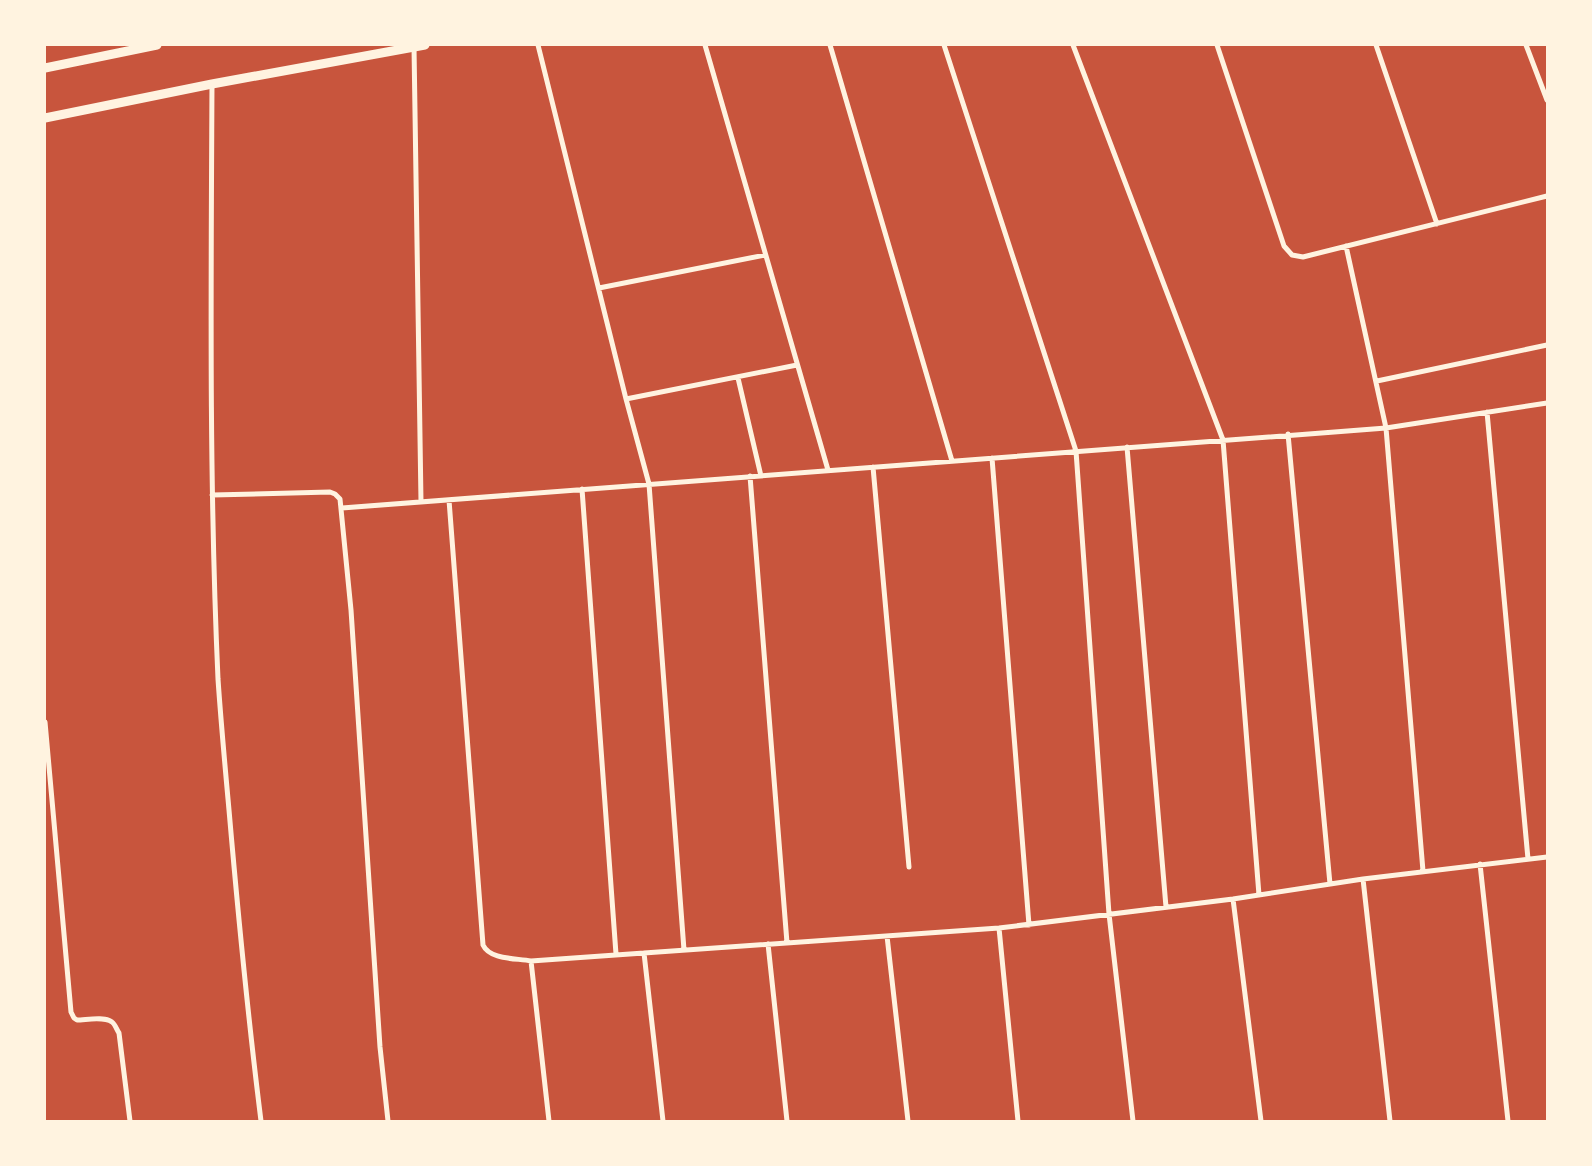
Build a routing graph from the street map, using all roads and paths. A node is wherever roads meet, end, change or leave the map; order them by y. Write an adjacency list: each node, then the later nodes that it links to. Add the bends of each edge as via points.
1 (157, 45): 11 (street)
2 (425, 45): 12 (street)
3 (538, 45): 21 (street)
4 (705, 45): 20 (street)
5 (830, 45): 35 (street)
6 (944, 45): 33 (street)
7 (1073, 45): 31 (street)
8 (1216, 45): 19 (street, via 1284,246 1292,255 1303,257)
9 (1376, 45): 18 (street)
10 (1526, 45): 15 (street)
11 (145, 46): 13 (street)
12 (414, 47): 14 (street); 44 (street)
13 (45, 68)
14 (212, 84): 16 (street); 42 (street)
15 (1547, 100)
16 (45, 118)
17 (1547, 196): 18 (street)
18 (1438, 224): 19 (street)
19 (1346, 246): 25 (street)
20 (765, 255): 21 (street); 23 (street)
21 (599, 288): 26 (street)
22 (1547, 345): 25 (street)
23 (797, 364): 24 (street); 37 (street)
24 (738, 378): 26 (street); 39 (street)
25 (1377, 381): 29 (street)
26 (626, 399): 40 (street)
27 (1547, 403): 28 (street)
28 (1487, 412): 29 (street); 48 (street)
29 (1386, 428): 30 (street); 51 (street)
30 (1288, 434): 31 (street); 53 (street)
31 (1223, 440): 32 (street); 54 (street)
32 (1127, 448): 33 (street); 56 (street)
33 (1076, 451): 34 (street); 57 (street)
34 (992, 458): 35 (street); 58 (street)
35 (952, 461): 36 (street)
36 (873, 467): 37 (street); 50 (street)
37 (828, 470): 39 (street)
38 (750, 476): 39 (street); 40 (street); 61 (street)
39 (761, 476)
40 (649, 484): 41 (street); 63 (street)
41 (582, 490): 43 (street); 65 (street)
42 (212, 495): 45 (street, via 330,492 340,499); 68 (street, via 219,691 236,897)
43 (449, 500): 44 (street); 66 (street, via 483,945 493,955)
44 (421, 502): 45 (street)
45 (342, 508): 69 (street)
46 (45, 722): 67 (street, via 71,1012 77,1020 107,1020 116,1027)
47 (1547, 856): 48 (street)
48 (1528, 859): 49 (street)
49 (1480, 864): 51 (street); 78 (street)
50 (909, 867)
51 (1423, 871): 52 (street)
52 (1363, 879): 53 (street); 77 (street)
53 (1330, 884): 54 (street)
54 (1259, 895): 55 (street)
55 (1233, 899): 56 (street); 76 (street)
56 (1166, 907): 57 (street)
57 (1109, 914): 58 (street); 75 (street)
58 (1029, 924): 59 (street)
59 (999, 928): 60 (street); 74 (street)
60 (887, 936): 61 (street); 73 (street)
61 (787, 943): 62 (street)
62 (768, 944): 63 (street); 72 (street)
63 (684, 950): 64 (street)
64 (644, 953): 65 (street); 71 (street)
65 (616, 954): 66 (street)
66 (530, 960): 70 (street)
67 (130, 1121)
68 (261, 1121)
69 (388, 1121)
70 (549, 1121)
71 (663, 1121)
72 (787, 1121)
73 (908, 1121)
74 (1018, 1121)
75 (1133, 1121)
76 (1261, 1121)
77 (1390, 1121)
78 (1508, 1121)

